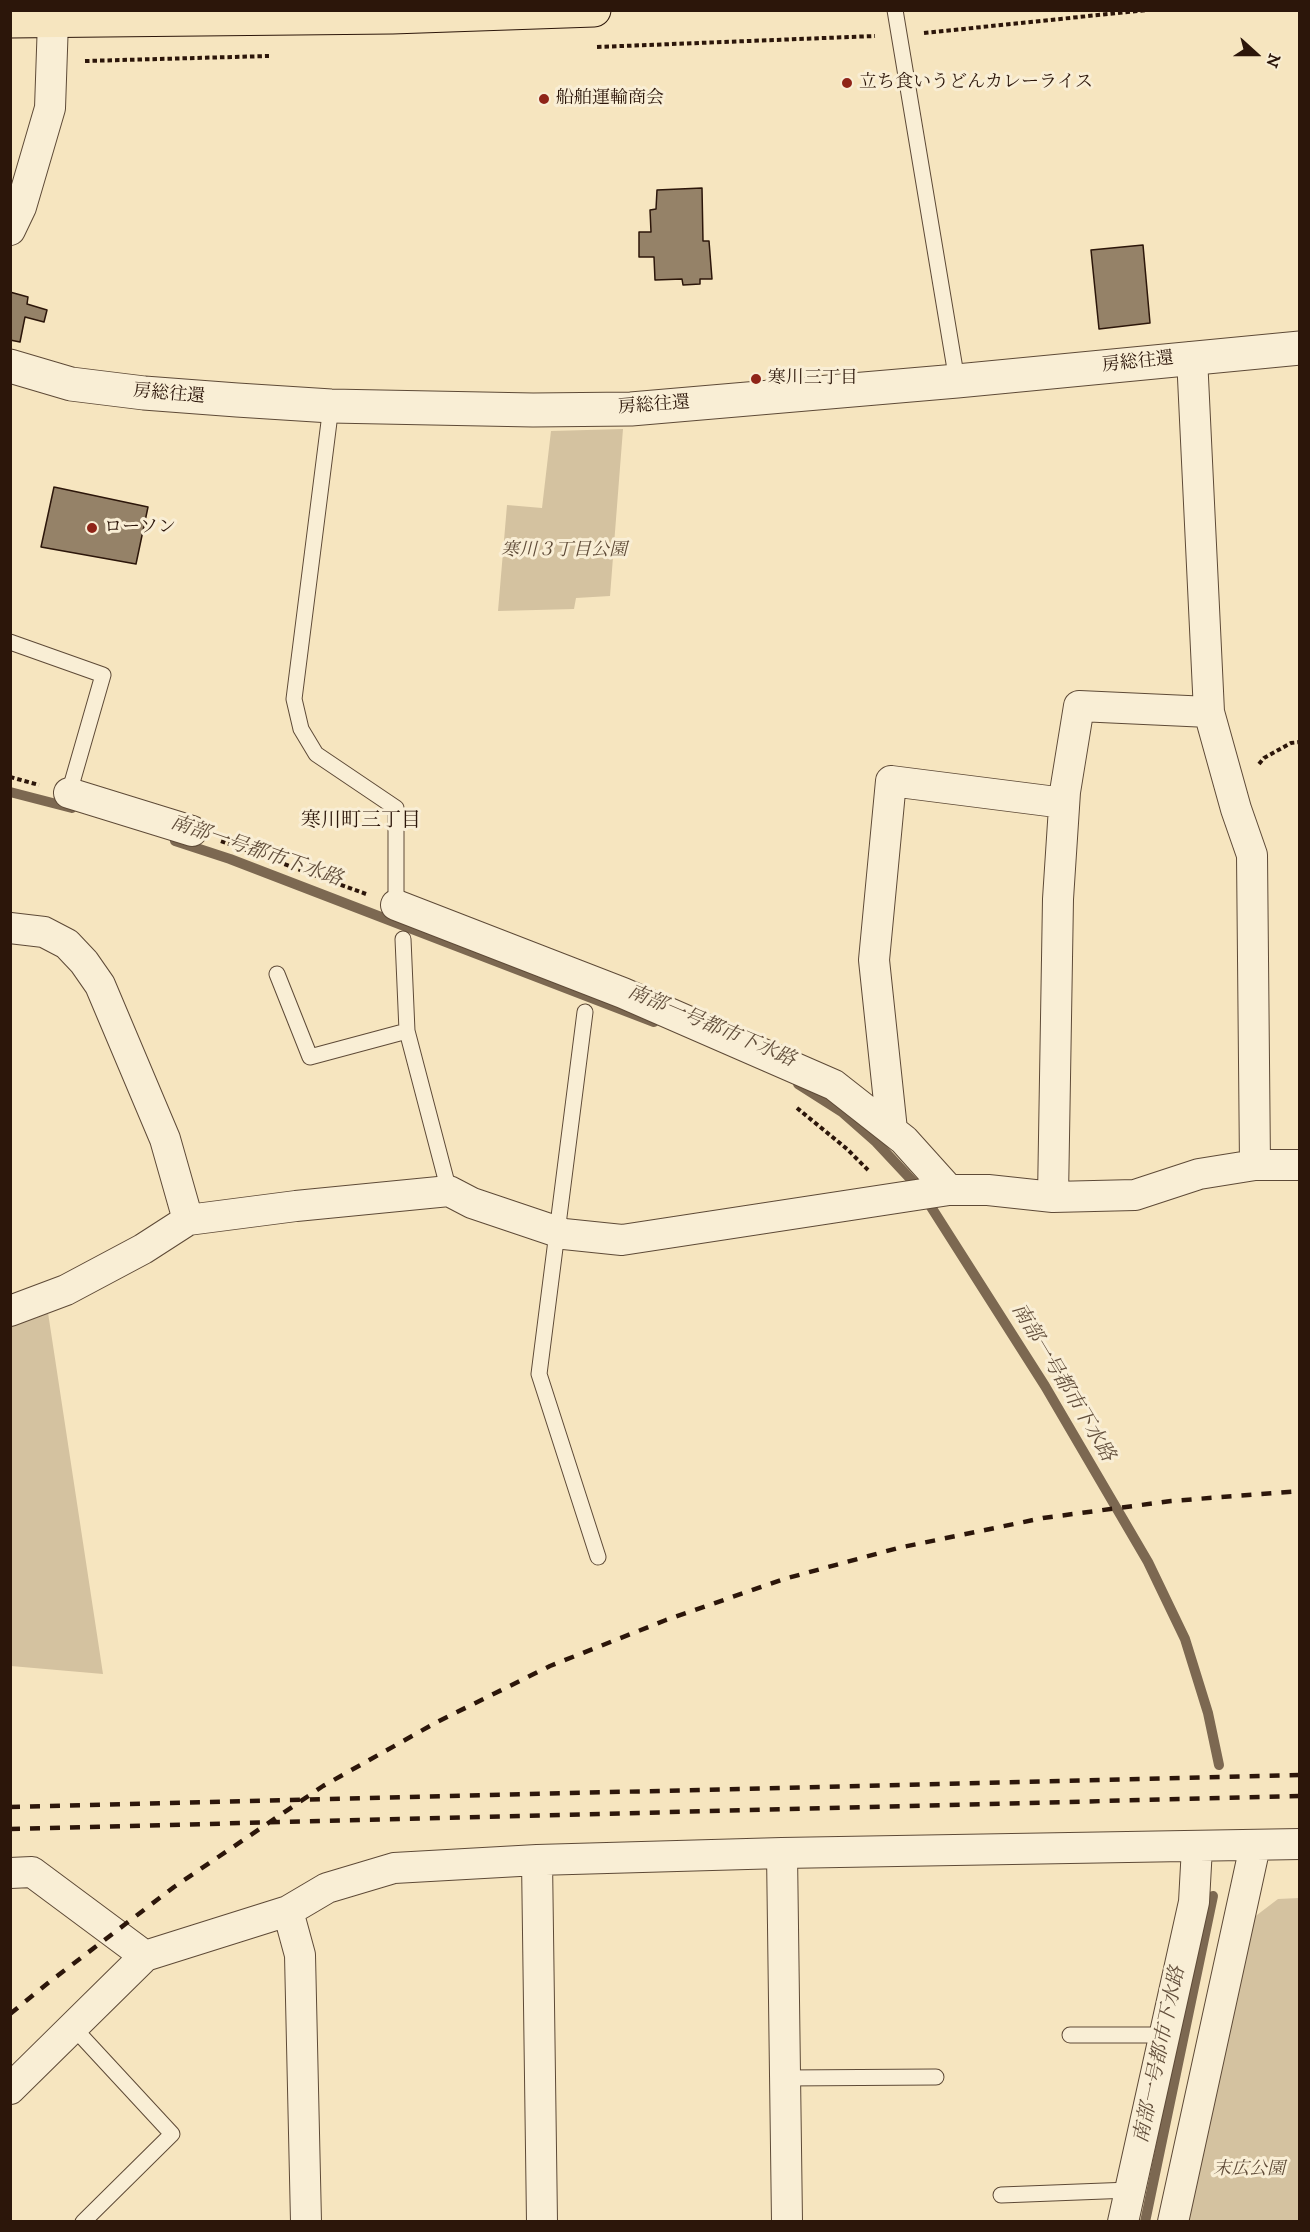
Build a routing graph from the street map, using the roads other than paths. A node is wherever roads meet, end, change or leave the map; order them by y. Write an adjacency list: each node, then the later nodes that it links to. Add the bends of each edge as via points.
1 (594, 10): 4 (highway)
2 (895, 10): 9 (lane)
3 (10, 21): 4 (highway)
4 (53, 21): 5 (street, via 50,108 21,207)
5 (10, 230)
6 (1299, 348): 7 (street, 房総往還)
7 (1192, 357): 9 (street, 房総往還); 12 (street)
8 (12, 369): 10 (street, 房総往還, via 92,387)
9 (957, 381): 10 (street, 房総往還, via 631,409)
10 (331, 406): 16 (lane, via 294,699 301,729 316,754 396,808)
11 (10, 642): 13 (lane, via 103,675)
12 (1209, 712): 14 (street, via 1079,706); 23 (street, via 1252,855)
13 (69, 793): 15 (street)
14 (1064, 803): 22 (street, via 891,781 874,960); 27 (street, via 1058,899)
15 (192, 831)
16 (396, 905): 22 (street, via 767,1054 834,1085)
17 (10, 928): 28 (street, via 44,932 67,944 100,985 165,1139)
18 (403, 939): 21 (lane)
19 (277, 974): 21 (lane, via 310,1056)
20 (585, 1012): 29 (lane)
21 (407, 1031): 25 (lane)
22 (892, 1130): 26 (street)
23 (1255, 1165): 24 (street); 27 (street, via 1199,1174 1135,1195)
24 (1299, 1165)
25 (449, 1191): 28 (street); 29 (street, via 472,1203)
26 (943, 1191): 27 (street, via 988,1190); 29 (street, via 622,1240)
27 (1053, 1197)
28 (188, 1220): 30 (street, via 66,1290)
29 (557, 1232): 31 (lane, via 538,1374)
30 (10, 1311)
31 (598, 1557)
32 (1299, 1844): 33 (street)
33 (1255, 1846): 34 (street); 53 (street)
34 (1197, 1847): 35 (street); 42 (street, via 1194,1902)
35 (782, 1853): 36 (street); 44 (street)
36 (537, 1860): 38 (street, via 394,1868 327,1888); 50 (street)
37 (10, 1873): 39 (street, via 32,1872)
38 (288, 1911): 39 (street); 49 (street, via 300,1955)
39 (145, 1956): 40 (street)
40 (73, 2027): 45 (street); 48 (lane, via 172,2134)
41 (1070, 2035): 42 (lane)
42 (1164, 2035): 46 (street)
43 (936, 2077): 44 (lane)
44 (785, 2079): 51 (street)
45 (10, 2089)
46 (1130, 2190): 47 (lane); 52 (street)
47 (1001, 2195)
48 (83, 2222)
49 (306, 2222)
50 (542, 2222)
51 (787, 2222)
52 (1123, 2222)
53 (1173, 2222)

